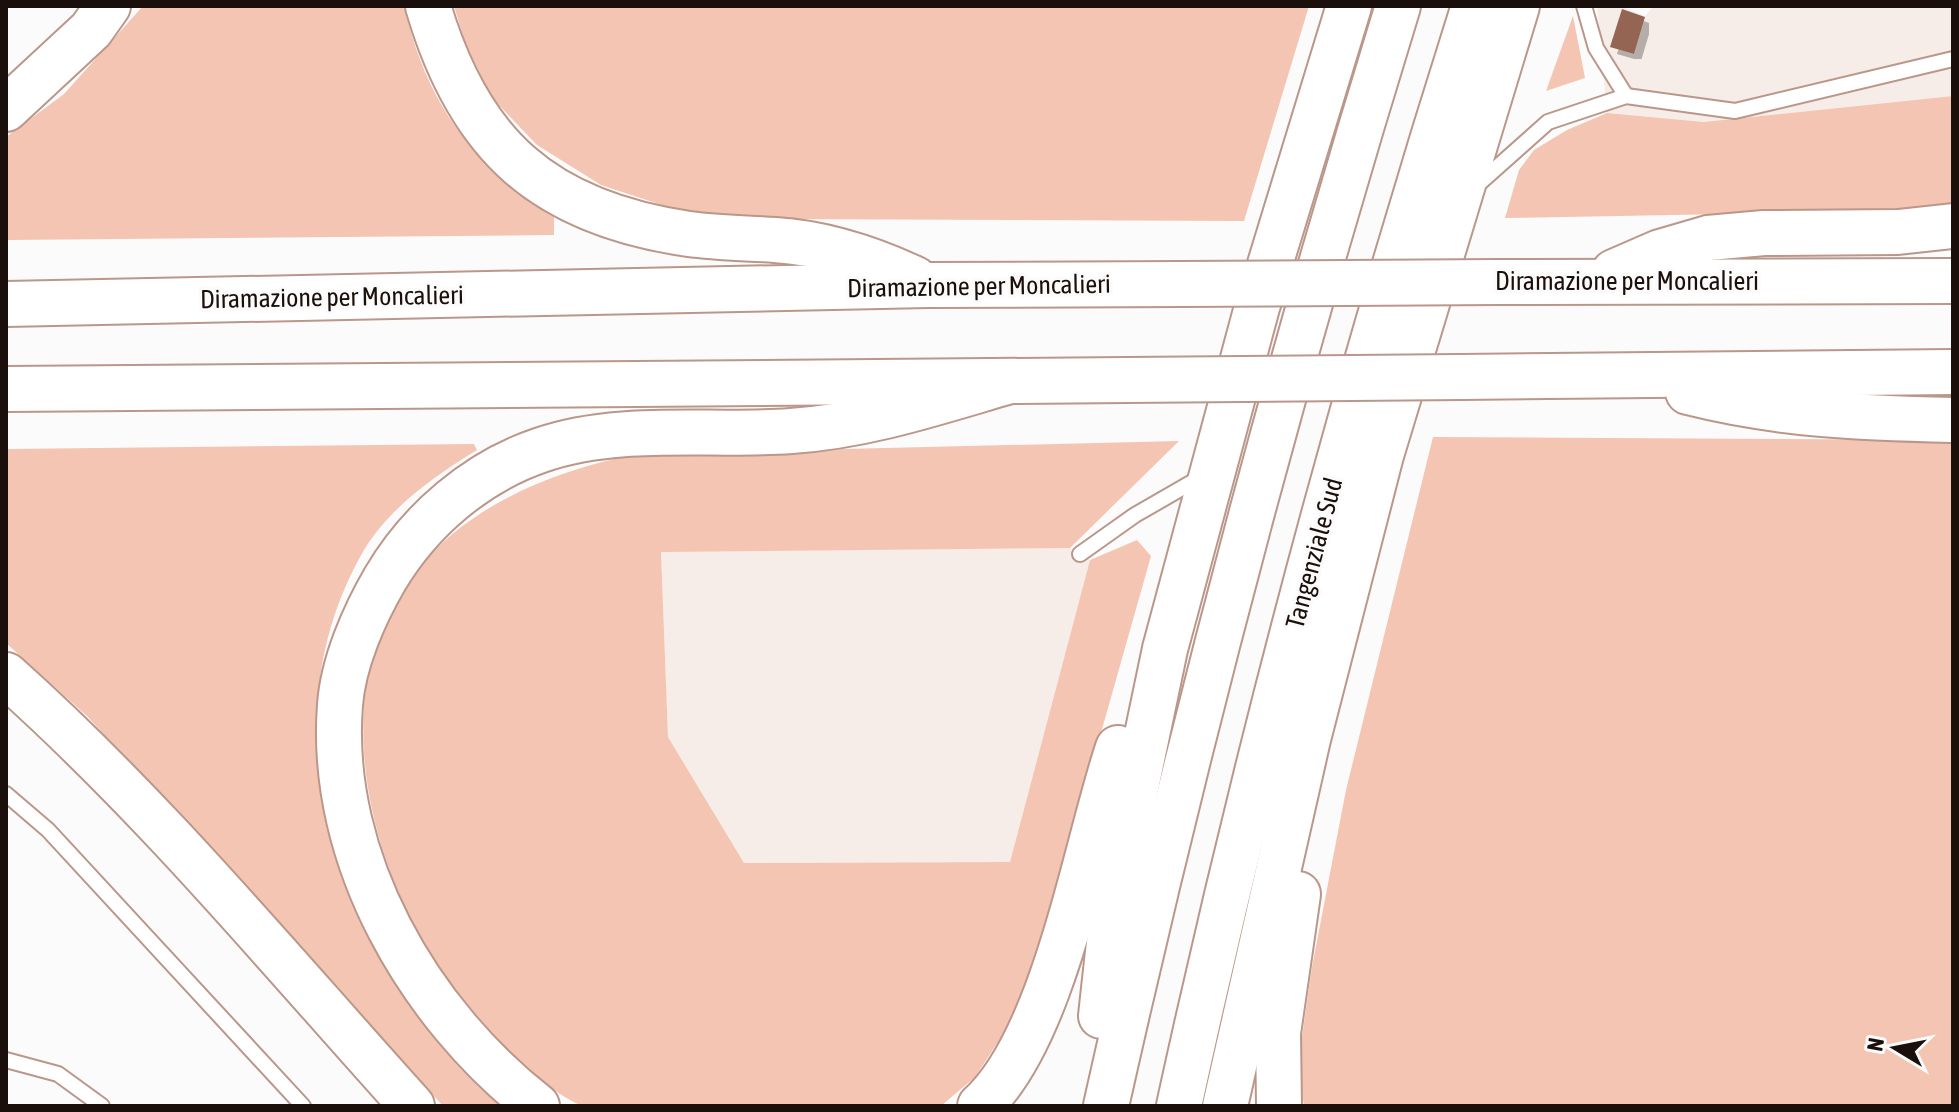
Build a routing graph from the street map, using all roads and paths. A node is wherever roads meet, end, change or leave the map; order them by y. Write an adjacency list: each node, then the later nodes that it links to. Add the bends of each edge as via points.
1 (108, 6): 12 (highway, via 80,41)
2 (428, 6): 17 (highway, via 442,55 475,115 514,162 550,189 645,227 826,247 872,259)
3 (1349, 6): 24 (highway)
4 (1398, 6): 37 (highway, via 1260,476)
5 (1474, 6): 38 (highway, Tangenziale Sud, via 1413,196 1265,732)
6 (1517, 6): 10 (highway)
7 (1538, 6): 10 (highway)
8 (1584, 6): 11 (lane, via 1596,48)
9 (1953, 59): 11 (lane, via 1735,111)
10 (1493, 83): 13 (highway)
11 (1626, 96): 13 (lane, via 1548,122)
12 (6, 109)
13 (1456, 203): 28 (highway, via 1381,455)
14 (1953, 226): 15 (highway, via 1708,238)
15 (1597, 279): 16 (highway, Diramazione per Moncalieri); 17 (highway, Diramazione per Moncalieri, bridge)
16 (1953, 281)
17 (928, 285): 18 (highway, Diramazione per Moncalieri)
18 (6, 304)
19 (1953, 372): 20 (highway)
20 (1624, 376): 21 (highway, bridge); 23 (highway, via 1774,411 1831,418)
21 (1010, 381): 22 (highway); 34 (highway, via 862,422 793,431 629,436 542,450 498,468 455,497 397,559 372,601 340,702 347,805 391,936 417,979 473,1049)
22 (6, 389)
23 (1953, 420)
24 (1212, 471): 25 (lane); 26 (highway)
25 (1080, 554)
26 (1165, 649): 35 (highway, via 1124,729 1056,966 1011,1066); 36 (highway, via 1115,888)
27 (6, 675): 33 (highway, via 66,728)
28 (1308, 739): 39 (highway); 40 (highway, via 1308,815 1278,1033)
29 (6, 794): 32 (lane, via 48,830)
30 (6, 1060): 31 (lane, via 58,1074)
31 (102, 1106)
32 (303, 1106)
33 (412, 1106)
34 (537, 1106)
35 (980, 1106)
36 (1094, 1106)
37 (1106, 1106)
38 (1179, 1106)
39 (1225, 1106)
40 (1279, 1106)

